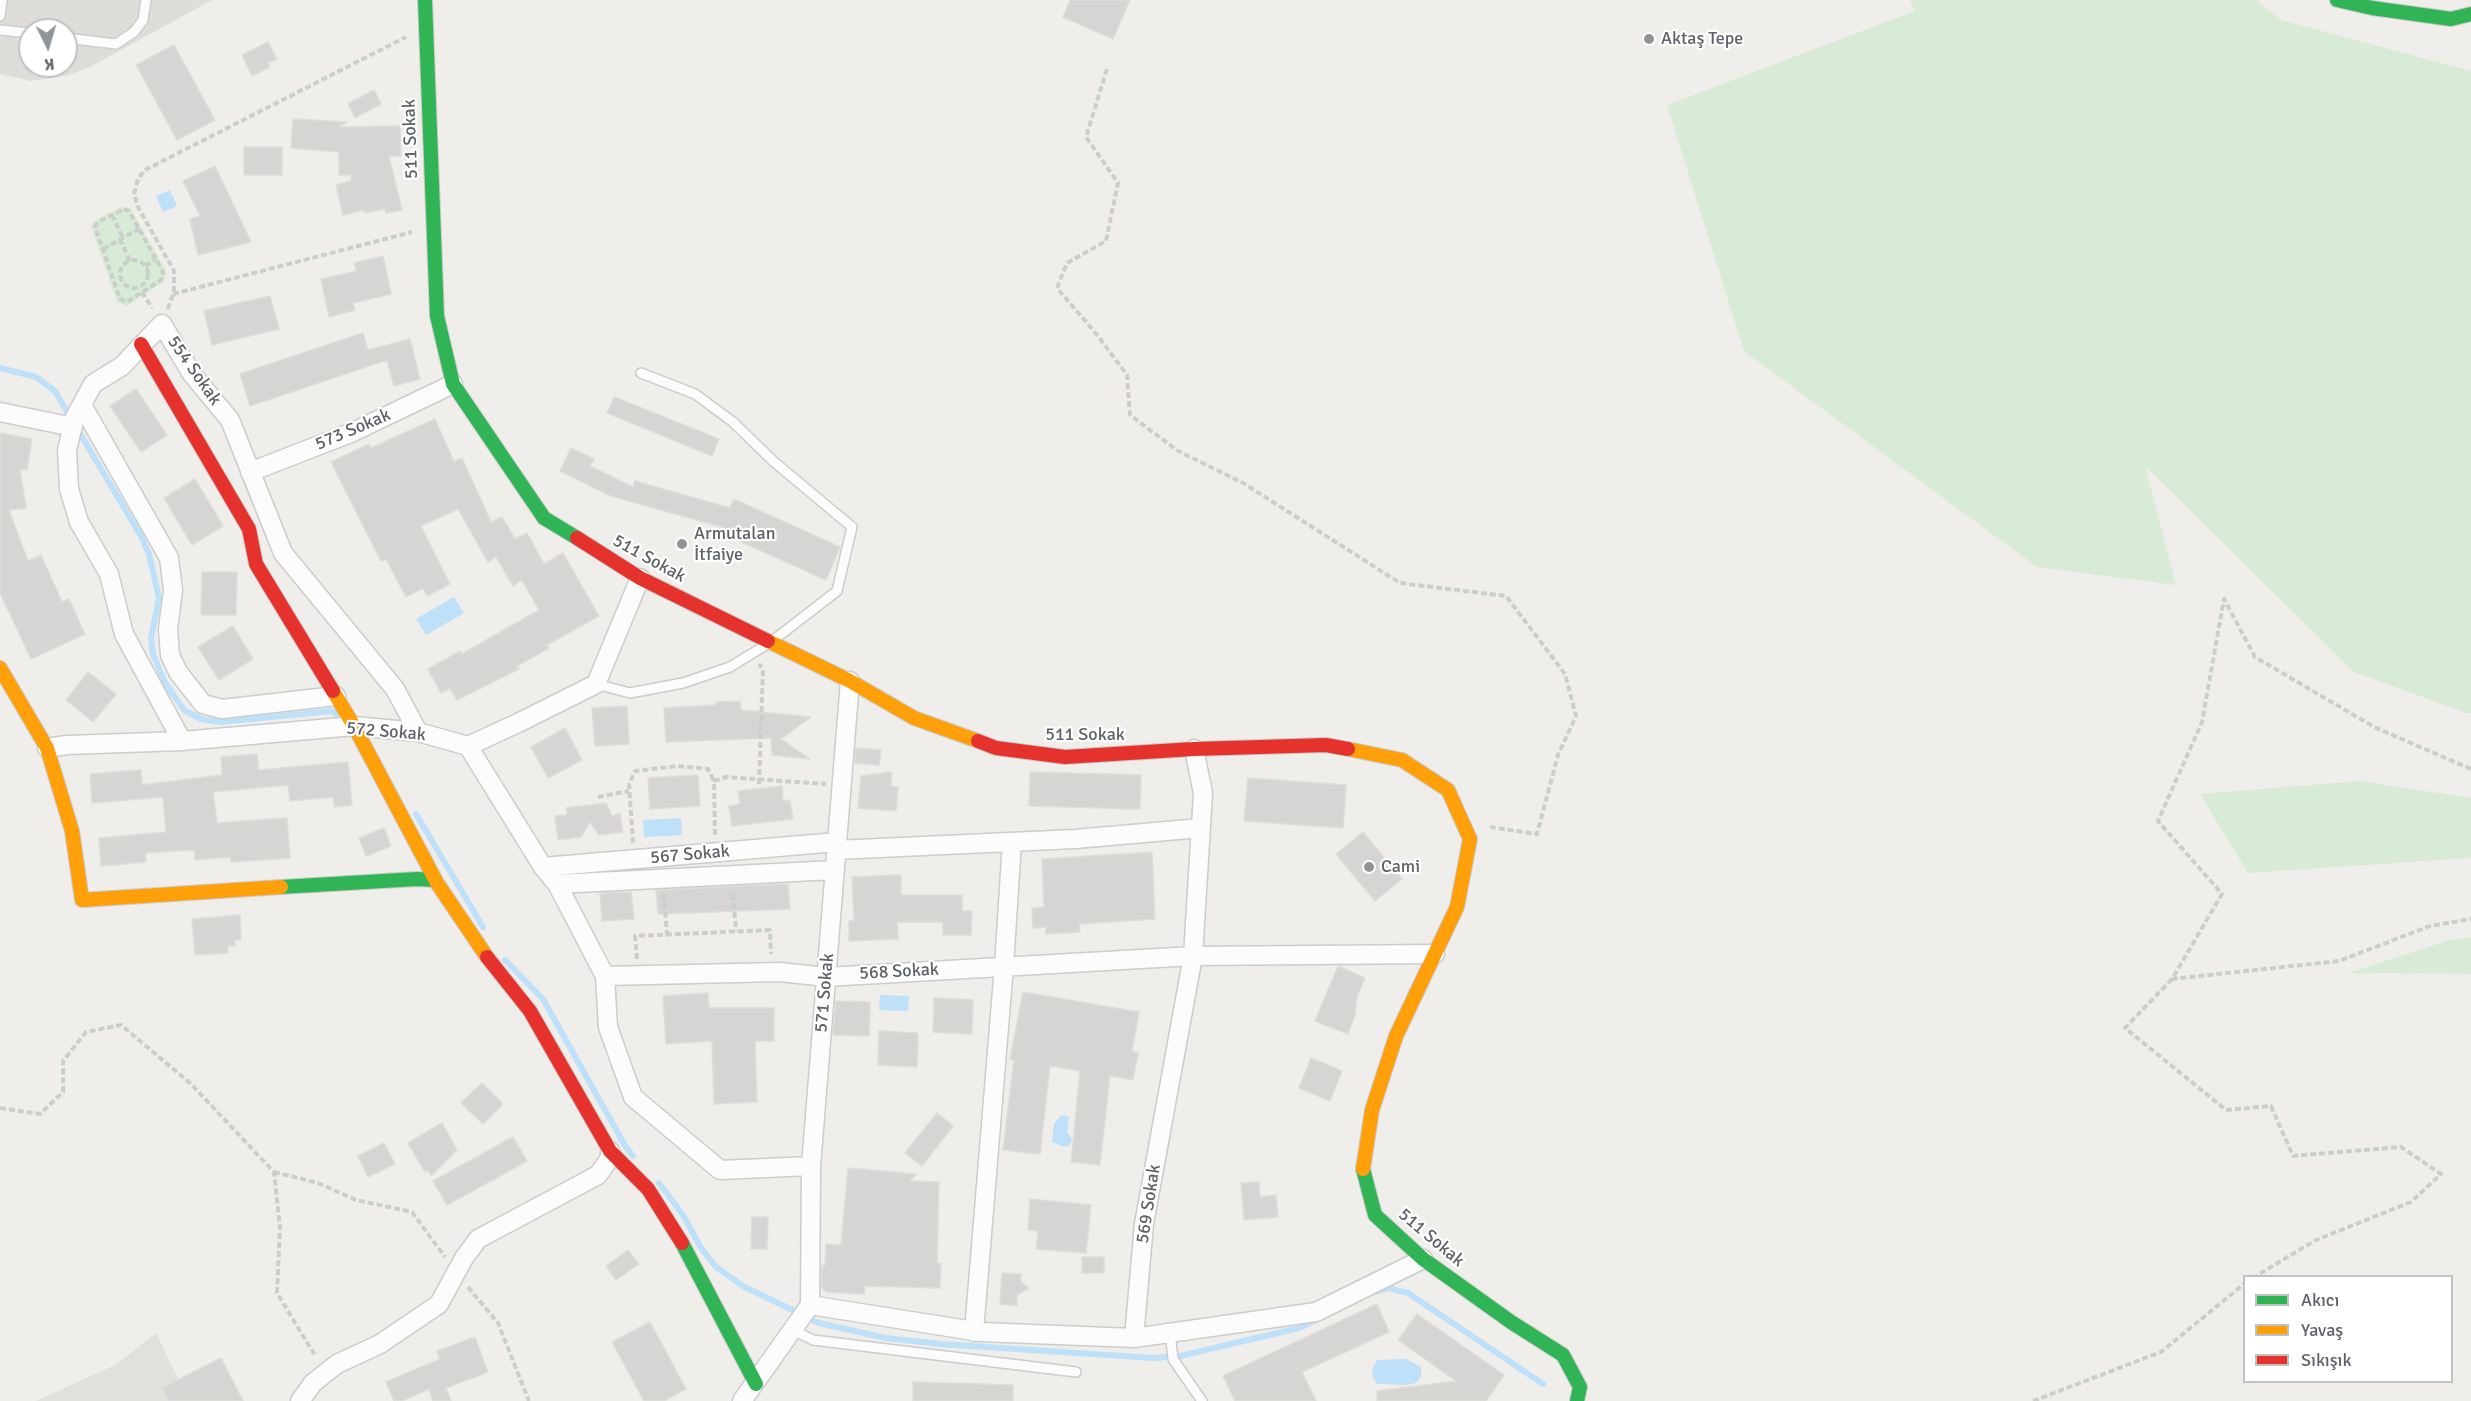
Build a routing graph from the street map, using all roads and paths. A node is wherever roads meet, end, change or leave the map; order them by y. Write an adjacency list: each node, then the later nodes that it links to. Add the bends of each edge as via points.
1 (2, 0): 6 (lane)
2 (146, 0): 10 (lane, via 143,20 116,44)
3 (425, 0): 7 (main road, 511 Sokak)
4 (2337, 0): 5 (main road, via 2451,19)
5 (2471, 14)
6 (0, 16)
7 (425, 27): 13 (main road, 511 Sokak); 24 (path, via 145,170 134,194 174,271)
8 (0, 30): 9 (lane)
9 (18, 32)
10 (78, 39)
11 (1107, 69): 53 (path, via 1086,137 1118,183 1106,241 1067,263 1056,288 1127,375 1130,416 1178,451 1243,483 1400,583 1506,596 1565,674 1576,716 1558,755 1537,834)
12 (112, 215): 14 (path, via 124,209 129,211); 15 (path); 16 (path, via 95,227)
13 (433, 226): 24 (path); 28 (main road, 511 Sokak, via 437,316)
14 (139, 229): 15 (path); 17 (path)
15 (121, 238): 16 (path); 18 (path)
16 (103, 249): 21 (path)
17 (156, 259): 19 (path); 23 (path, via 163,272 161,280)
18 (130, 261): 19 (path, via 137,260); 20 (path, via 121,267)
19 (145, 266): 22 (path, via 148,277)
20 (122, 282): 21 (path); 22 (path)
21 (115, 286): 23 (path, via 120,299 127,302)
22 (140, 287): 23 (path)
23 (142, 293)
24 (173, 294): 25 (path)
25 (162, 324): 26 (street, 554 Sokak); 32 (street, 554 Sokak, via 192,374 230,420)
26 (141, 344): 29 (street, 554 Sokak, via 122,366 93,384); 39 (main road, via 249,529 256,564)
27 (641, 373): 34 (lane, via 695,394 724,415 772,461 852,527 837,591)
28 (453, 384): 32 (street, 573 Sokak, via 353,432); 33 (main road, 511 Sokak, via 544,518)
29 (82, 405): 31 (street, 554 Sokak); 39 (street, via 169,558 173,590 168,629 170,655 203,704 222,709)
30 (0, 412): 31 (street)
31 (73, 427): 42 (street, 554 Sokak, via 67,450 69,489 79,522 109,574 123,634)
32 (250, 472): 41 (street, 554 Sokak, via 283,553 395,689)
33 (640, 578): 34 (main road, 511 Sokak); 38 (street)
34 (771, 642): 35 (lane); 37 (main road, 511 Sokak)
35 (751, 654): 38 (lane, via 730,667 683,683 630,693); 47 (path, via 763,669)
36 (0, 668): 44 (main road)
37 (850, 681): 45 (main road, 511 Sokak, via 914,718 996,748 1065,757); 50 (street, 571 Sokak)
38 (597, 684): 43 (street)
39 (336, 696): 40 (main road)
40 (354, 726): 41 (street, 572 Sokak); 42 (street, 572 Sokak); 63 (main road)
41 (418, 732): 43 (street, 572 Sokak)
42 (182, 741): 44 (street, 572 Sokak)
43 (468, 746): 59 (street)
44 (47, 748): 63 (main road, via 72,831 82,900)
45 (1194, 749): 53 (main road, 511 Sokak, via 1326,745 1402,760 1448,790); 54 (street, 569 Sokak, via 1203,794)
46 (2471, 769): 75 (path, via 2374,727 2255,657 2224,599 2202,722 2158,821 2222,894)
47 (758, 778): 48 (path, via 726,777); 49 (path); 50 (path)
48 (714, 781): 51 (path, via 708,769 677,766 635,771); 56 (path)
49 (759, 784)
50 (841, 786): 57 (street, 571 Sokak)
51 (629, 791): 52 (path); 58 (path)
52 (598, 797)
53 (1463, 823): 68 (main road, 511 Sokak, via 1470,839 1457,906)
54 (1201, 828): 55 (street, 567 Sokak); 69 (street, 569 Sokak)
55 (1012, 842): 57 (street, 567 Sokak); 70 (street)
56 (716, 843)
57 (836, 846): 59 (street, 567 Sokak); 60 (street, 571 Sokak)
58 (634, 850)
59 (543, 867): 64 (street)
60 (835, 870): 61 (street, 567 Sokak); 74 (street, 571 Sokak)
61 (731, 875): 62 (street, 567 Sokak); 66 (path)
62 (663, 879): 64 (street, 567 Sokak); 67 (path)
63 (435, 880): 77 (main road, via 490,961 530,1011)
64 (557, 884): 72 (street)
65 (2471, 919): 75 (path, via 2430,926 2339,961)
66 (736, 931): 67 (path); 71 (path, via 770,930)
67 (667, 935): 73 (path, via 635,936)
68 (1435, 954): 69 (street, 568 Sokak); 80 (main road, 511 Sokak, via 1396,1036 1372,1110 1363,1168 1375,1215)
69 (1193, 956): 70 (street, 568 Sokak); 86 (street, 569 Sokak, via 1144,1224)
70 (1004, 966): 74 (street, 568 Sokak); 85 (street)
71 (773, 972): 73 (street, 568 Sokak); 74 (street, 568 Sokak)
72 (605, 976): 73 (street, 568 Sokak); 78 (street, via 608,1027 633,1097 720,1170)
73 (638, 976)
74 (826, 976): 78 (street, 571 Sokak)
75 (2172, 979): 82 (path, via 2125,1028 2226,1110 2271,1106 2293,1156 2401,1147 2441,1174 2411,1202 2316,1240)
76 (0, 1108): 79 (path, via 40,1114 63,1092 63,1061 86,1032 121,1025 190,1083)
77 (610, 1151): 81 (street, via 610,1158 598,1174 478,1239); 90 (main road, via 648,1189 671,1223)
78 (811, 1166): 84 (street, 571 Sokak)
79 (274, 1172): 81 (path, via 318,1183 356,1200 412,1212); 89 (path, via 280,1228 277,1293)
80 (1423, 1259): 87 (street, via 1316,1312); 95 (main road, 511 Sokak, via 1563,1355 1580,1388)
81 (457, 1273): 89 (street, via 439,1304 380,1344); 92 (path, via 498,1323)
82 (2258, 1275)
83 (2243, 1285): 96 (path, via 2161,1352)
84 (803, 1317): 85 (street); 88 (lane, via 813,1340); 90 (street)
85 (974, 1332): 86 (street)
86 (1134, 1338): 87 (street)
87 (1171, 1340): 94 (lane, via 1173,1359)
88 (1076, 1372)
89 (326, 1373): 91 (street)
90 (756, 1384): 93 (street)
91 (300, 1401)
92 (529, 1401)
93 (742, 1401)
94 (1202, 1401)
95 (1577, 1401)
96 (2033, 1401)

